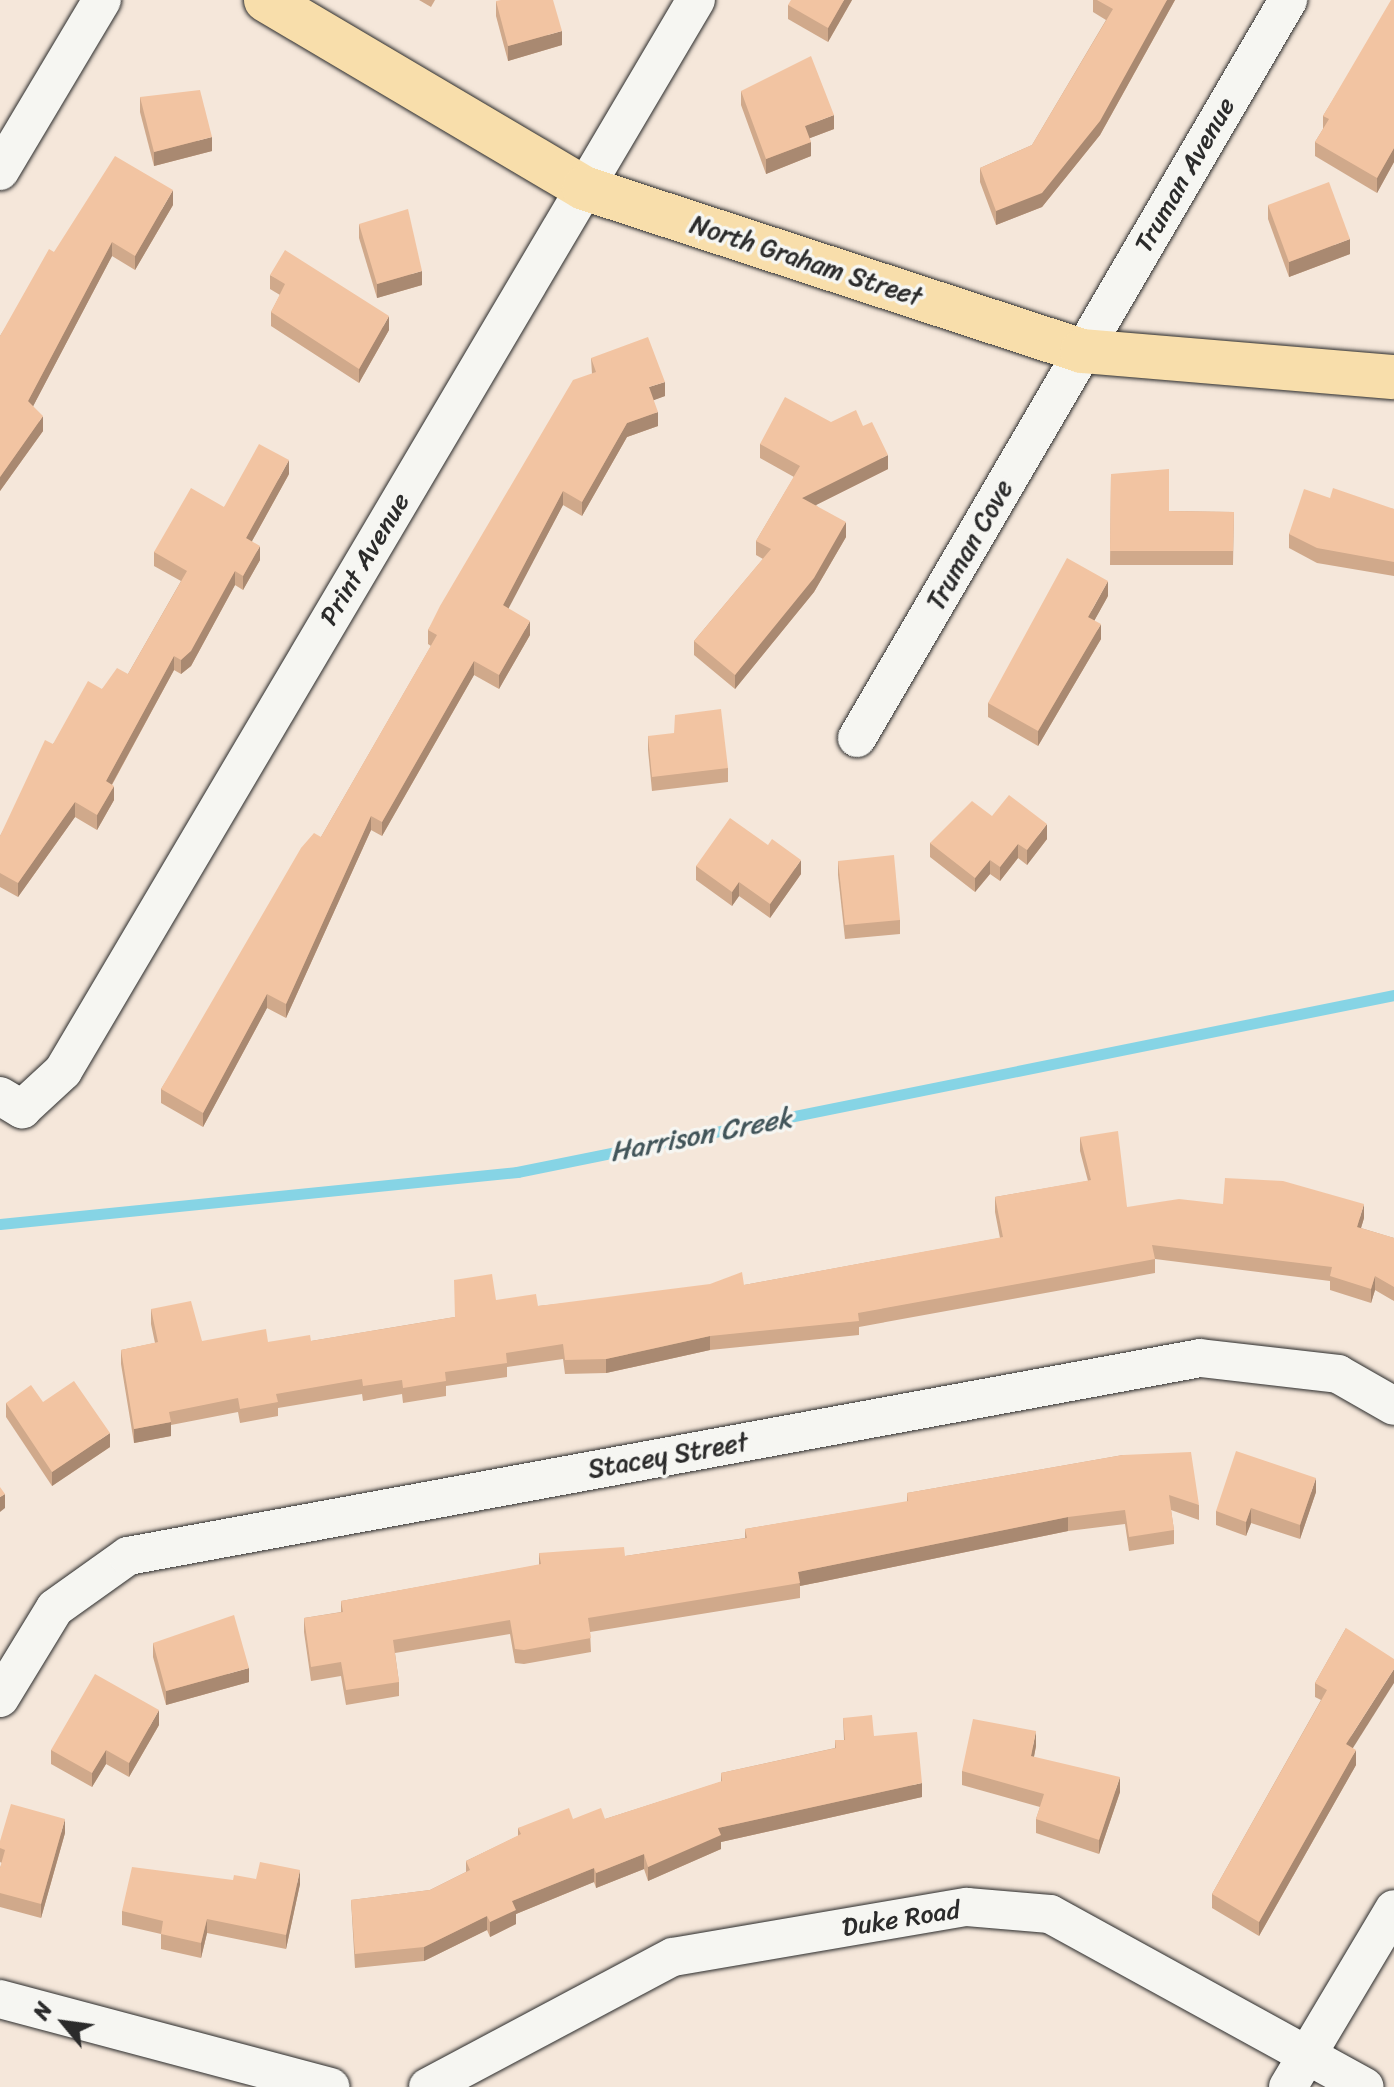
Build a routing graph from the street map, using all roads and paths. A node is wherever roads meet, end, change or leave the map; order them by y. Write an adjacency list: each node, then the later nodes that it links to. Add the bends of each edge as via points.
1 (102, 0): 5 (street)
2 (266, 0): 6 (main road, North Graham Street)
3 (696, 0): 6 (street, Print Avenue)
4 (1288, 0): 7 (street, Truman Avenue)
5 (0, 171)
6 (584, 188): 7 (main road, North Graham Street); 10 (street, Print Avenue, via 63,1071)
7 (1082, 351): 8 (main road, North Graham Street); 9 (street, Truman Cove)
8 (1394, 377)
9 (857, 738)
10 (11, 1102)
11 (1394, 1406): 12 (street, Stacey Street, via 1338,1374 1200,1358 128,1556 55,1608)
12 (0, 1698)
13 (1394, 1909): 15 (street)
14 (0, 1999): 16 (street)
15 (1307, 2053): 17 (street, Duke Road, via 1050,1914 967,1907 673,1957); 18 (street); 19 (street, Duke Road)
16 (330, 2087)
17 (428, 2087)
18 (1288, 2087)
19 (1365, 2087)

